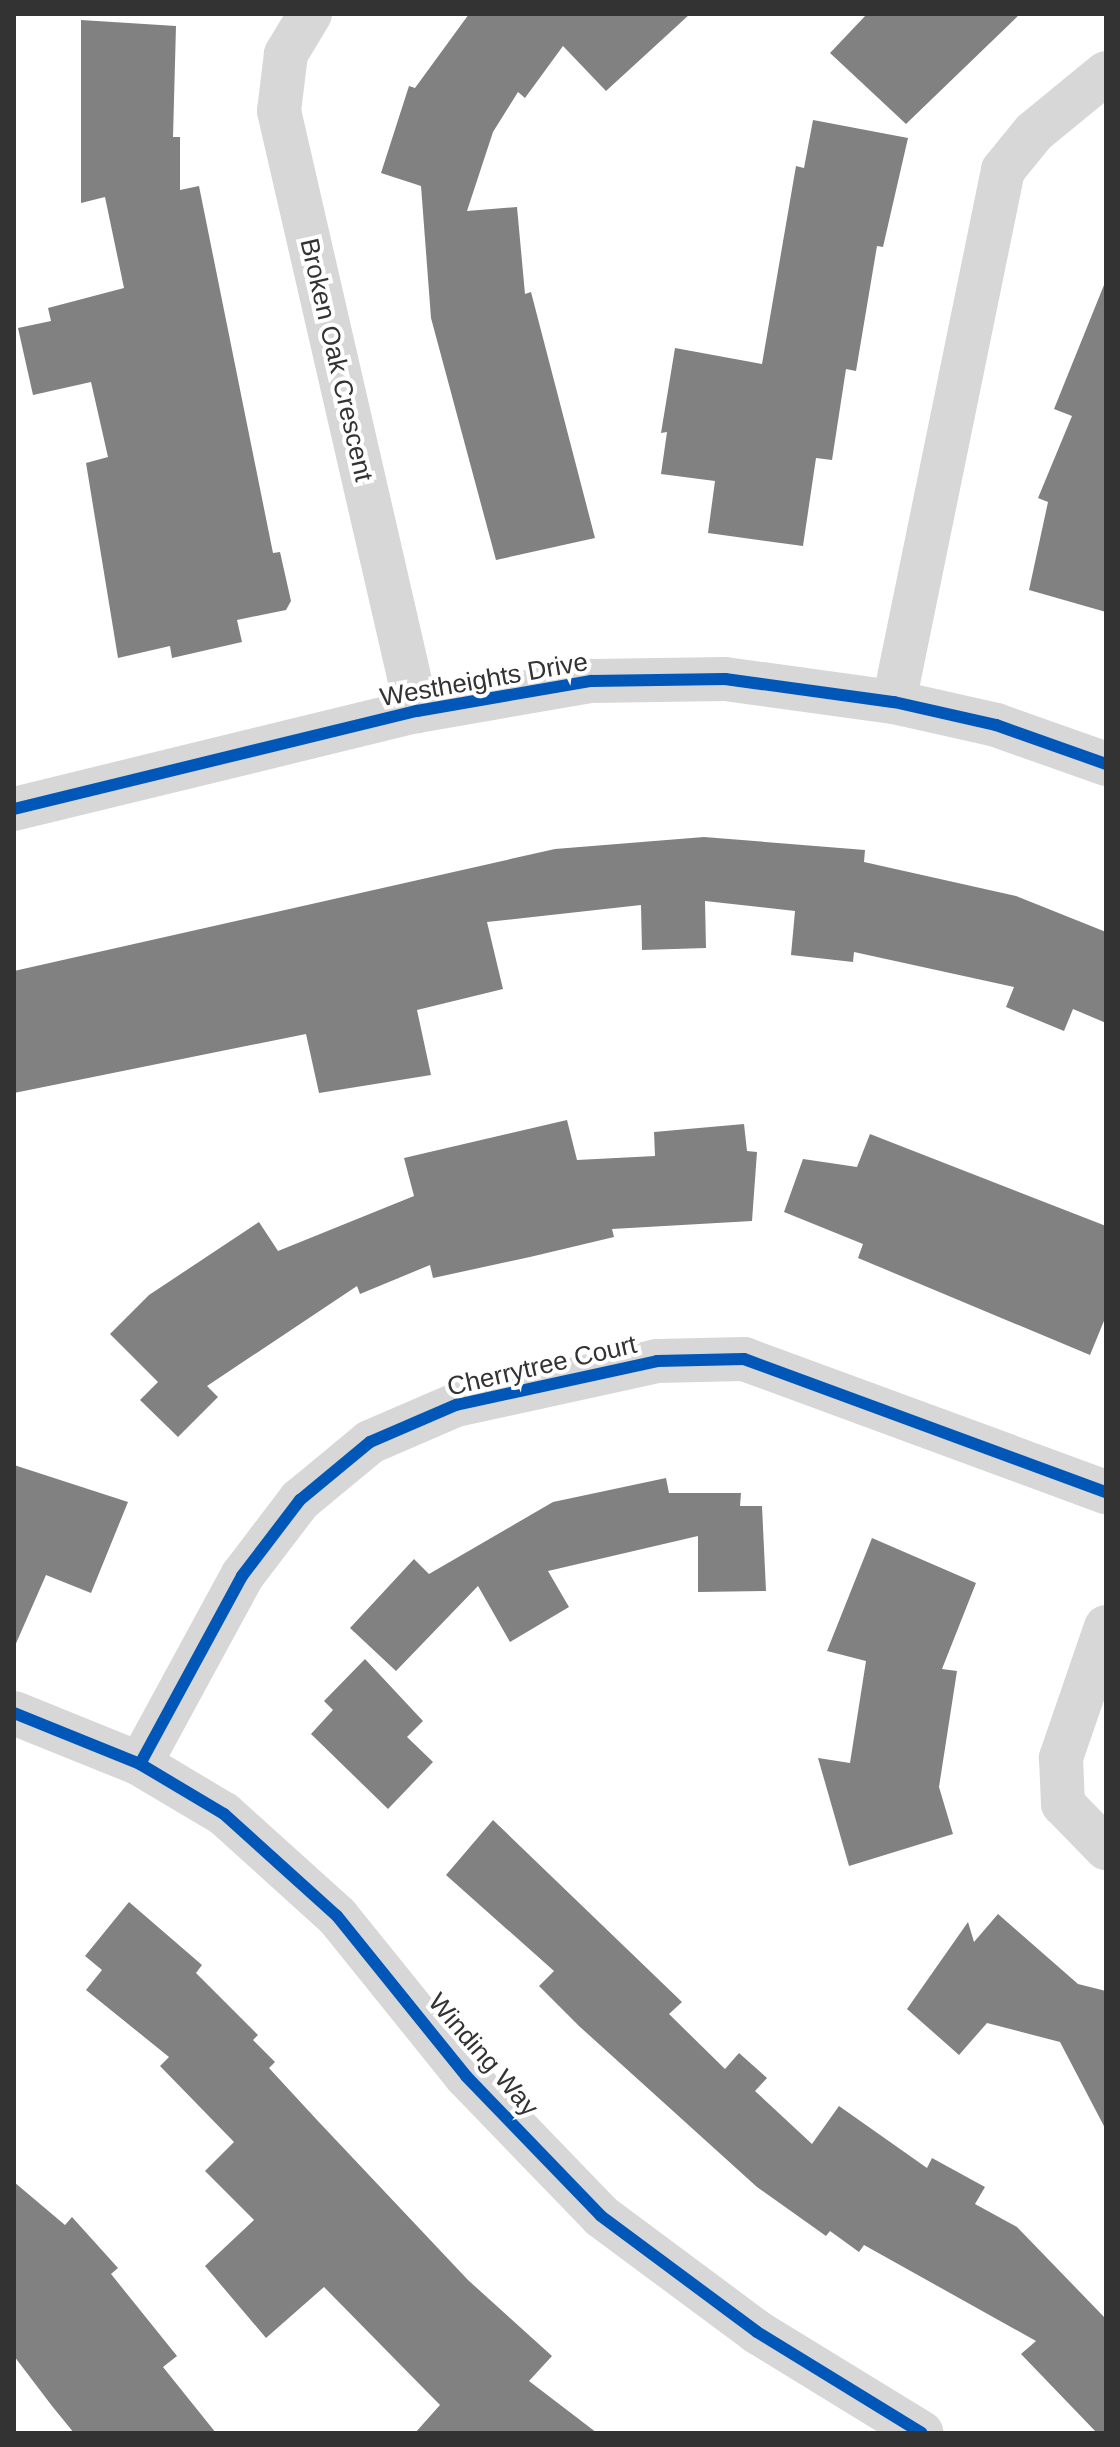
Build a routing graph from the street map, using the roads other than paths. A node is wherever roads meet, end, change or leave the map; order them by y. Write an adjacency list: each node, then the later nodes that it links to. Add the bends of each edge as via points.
1 (310, 14): 4 (street, Broken Oak Crescent, via 286,54 279,111)
2 (1106, 73): 3 (street, via 1034,132 1003,170)
3 (894, 702): 4 (street, Westheights Drive, via 725,679 591,681); 5 (street, Westheights Drive, via 996,725)
4 (417, 711): 6 (street, Westheights Drive)
5 (1106, 764)
6 (14, 809)
7 (1106, 1492): 10 (street, Cherrytree Court, via 744,1359 657,1361 456,1405 370,1442 300,1500 242,1576)
8 (1106, 1627): 11 (street, via 1061,1758 1063,1804)
9 (14, 1713): 10 (street, Winding Way)
10 (140, 1764): 12 (street, Winding Way, via 224,1814 337,1916 466,2076 601,2216 757,2332)
11 (1106, 1848)
12 (922, 2433)

